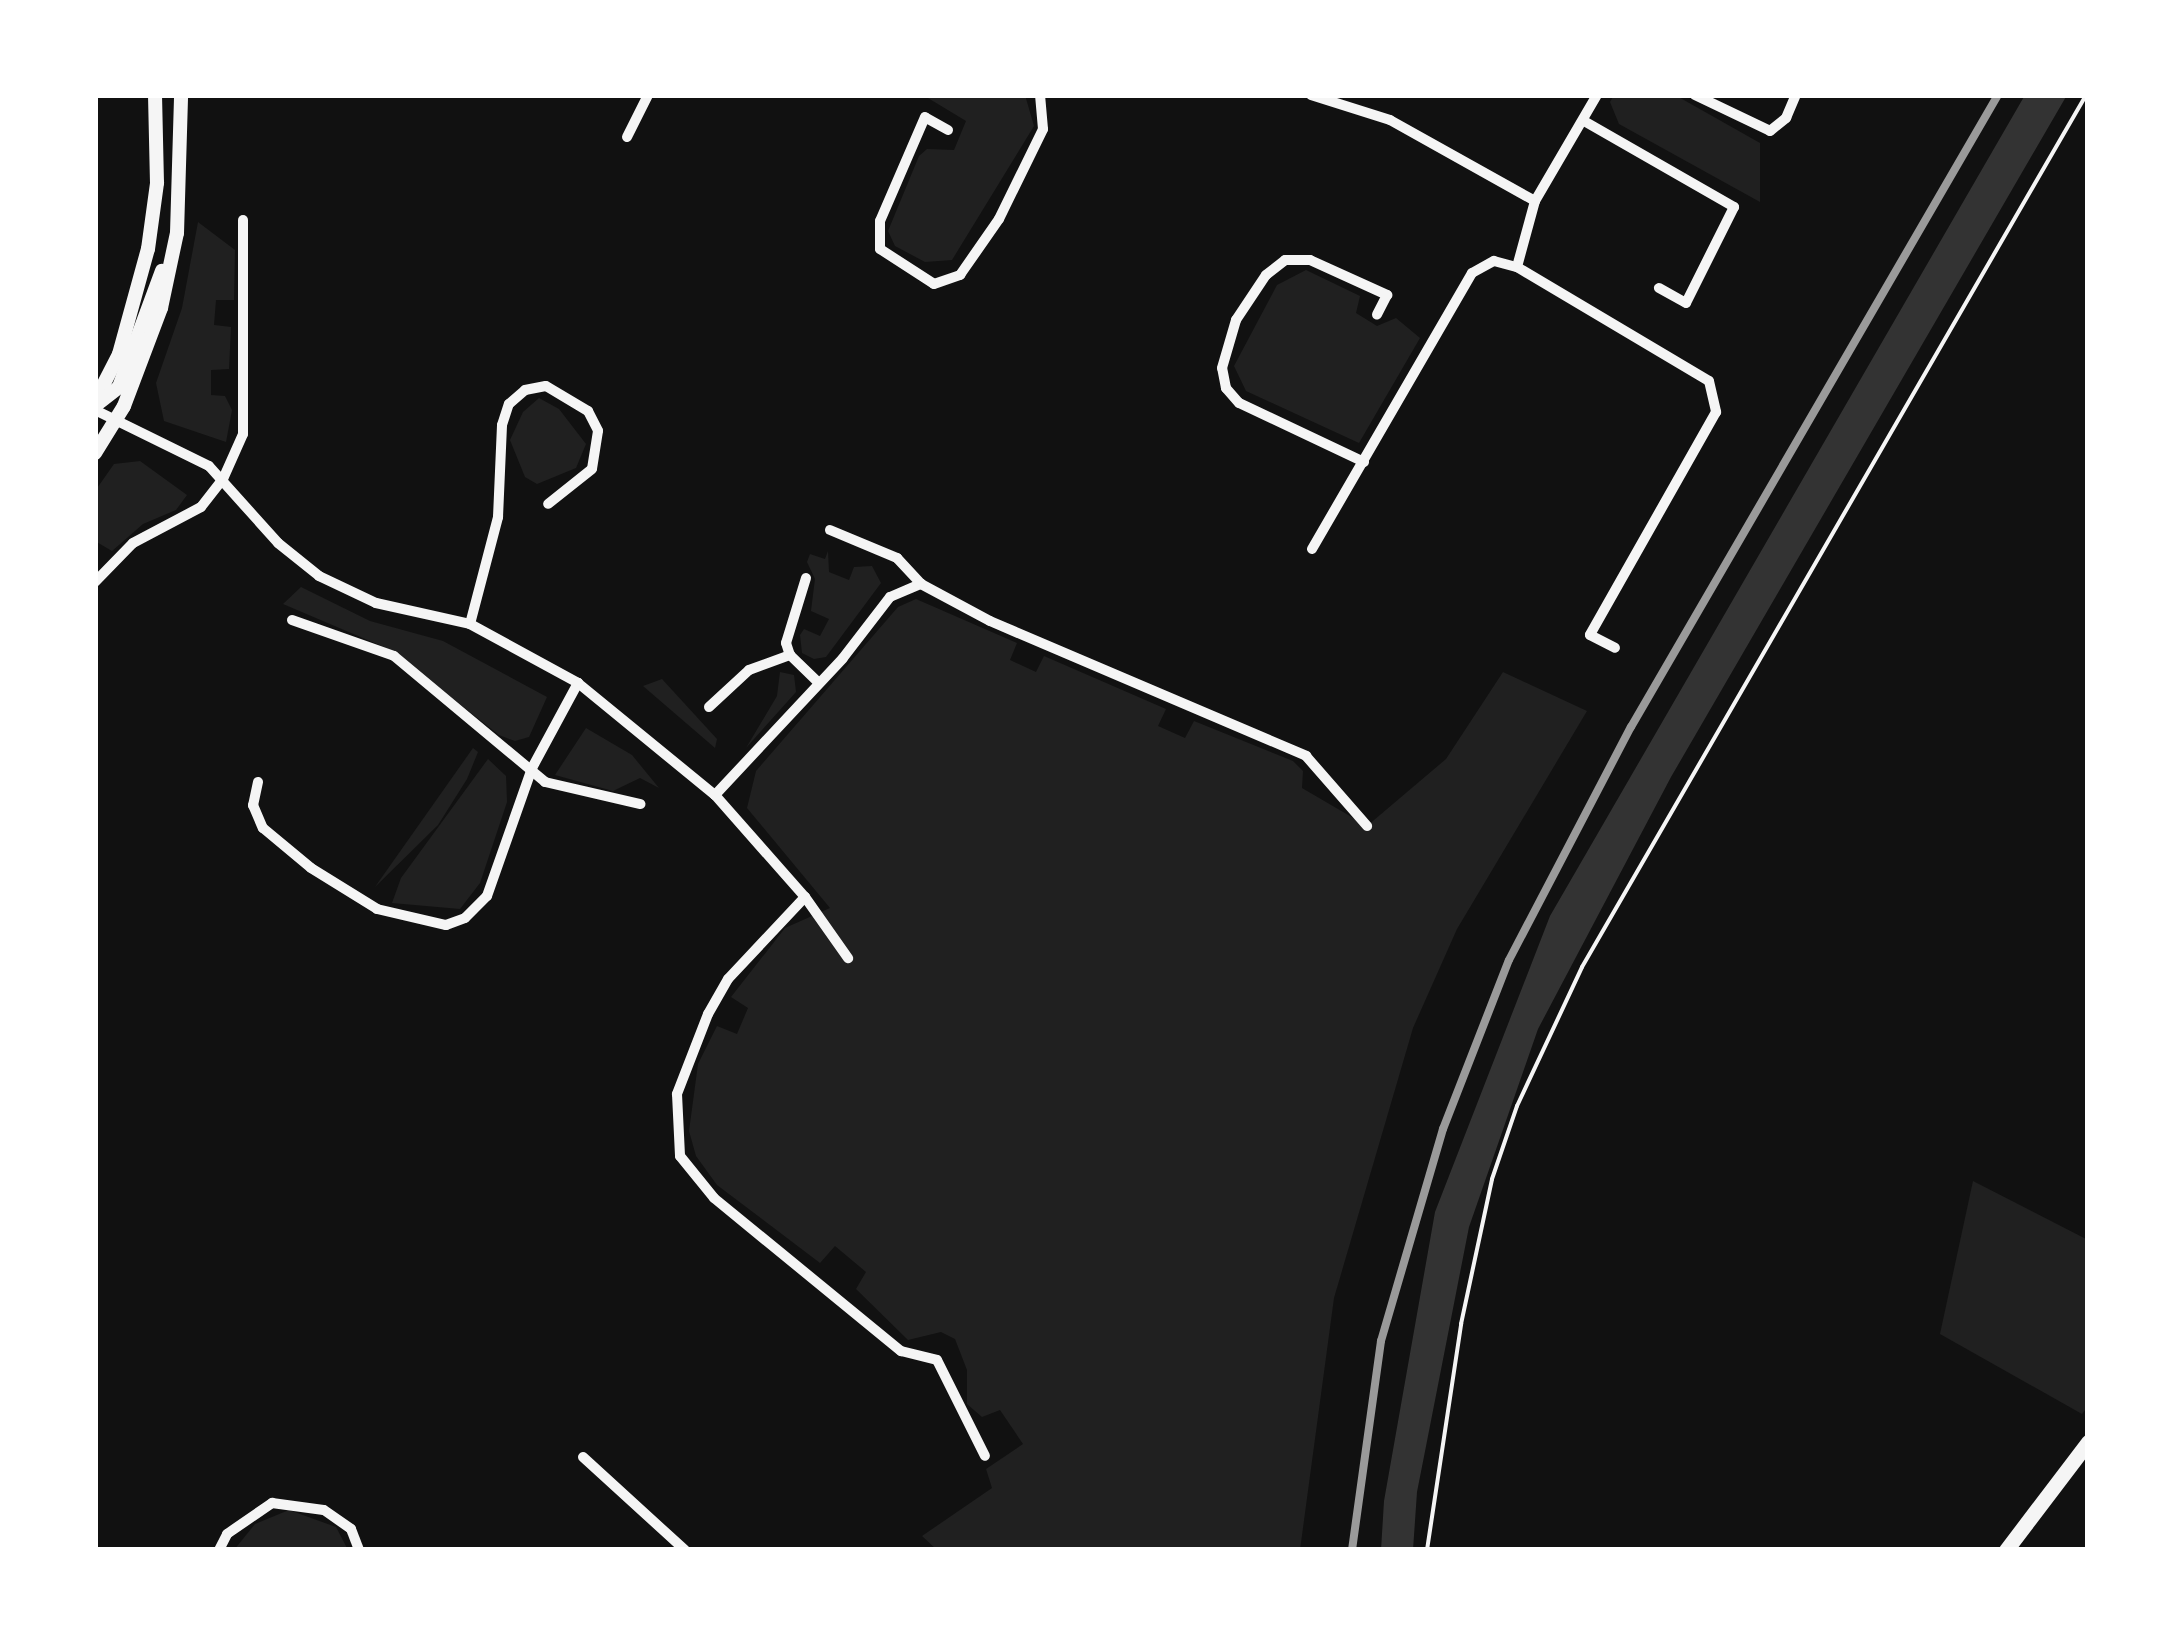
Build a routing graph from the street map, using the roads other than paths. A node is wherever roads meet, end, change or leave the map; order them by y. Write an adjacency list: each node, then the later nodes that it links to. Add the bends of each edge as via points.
1 (155, 95): 18 (street, via 157,183 148,248 119,354)
2 (182, 95): 14 (street)
3 (648, 95): 11 (street)
4 (1040, 95): 10 (street, via 1043,129 999,218 960,275 934,284 880,249 880,222 924,117)
5 (1311, 95): 12 (street, via 1390,120)
6 (1597, 95): 9 (street)
7 (1694, 95): 8 (street, via 1770,131 1786,118)
8 (1796, 95)
9 (1584, 121): 12 (street); 16 (street, via 1734,208 1686,303)
10 (948, 130)
11 (628, 137)
12 (1535, 201): 15 (street)
13 (244, 220): 23 (street, via 243,434)
14 (177, 233): 18 (street, via 119,388); 19 (street, via 162,308)
15 (1517, 267): 22 (street, via 1494,261 1472,272); 32 (street, via 1709,381 1716,412 1590,634)
16 (1659, 288)
17 (1377, 315): 22 (street, via 1387,296 1310,260 1285,260 1266,275 1236,320 1222,368 1226,388 1239,402)
18 (95, 406): 19 (street)
19 (116, 422): 20 (street); 21 (street); 23 (street)
20 (95, 434)
21 (95, 454)
22 (1364, 462): 26 (street)
23 (223, 479): 28 (street, via 201,507 133,543); 31 (street, via 278,543 319,576 376,603)
24 (548, 504): 31 (street, via 592,468 598,431 588,411 546,386 525,390 509,404 502,424 498,518)
25 (830, 530): 29 (street, via 897,558)
26 (1312, 549)
27 (806, 578): 33 (street, via 790,624)
28 (95, 582)
29 (921, 584): 35 (street, via 890,596); 41 (street, via 1072,658 1306,756)
30 (292, 620): 37 (street, via 394,656)
31 (470, 624): 34 (street)
32 (1615, 648)
33 (790, 655): 35 (street); 36 (street, via 749,670)
34 (578, 682): 37 (street); 39 (street)
35 (819, 683): 39 (street)
36 (709, 707)
37 (532, 768): 38 (street, via 487,896 465,918 446,925 377,909 311,868 263,828 253,805); 40 (street, via 545,782)
38 (258, 782)
39 (716, 795): 42 (street)
40 (640, 804)
41 (1368, 826)
42 (806, 896): 43 (street); 45 (street, via 728,979 708,1014 678,1094 680,1156 714,1198 901,1351 937,1360)
43 (848, 958)
44 (2088, 1442): 50 (main road)
45 (984, 1456)
46 (583, 1457): 49 (street)
47 (219, 1550): 48 (street, via 227,1534 272,1503 324,1510 350,1529)
48 (359, 1550)
49 (685, 1550)
50 (2006, 1550)

